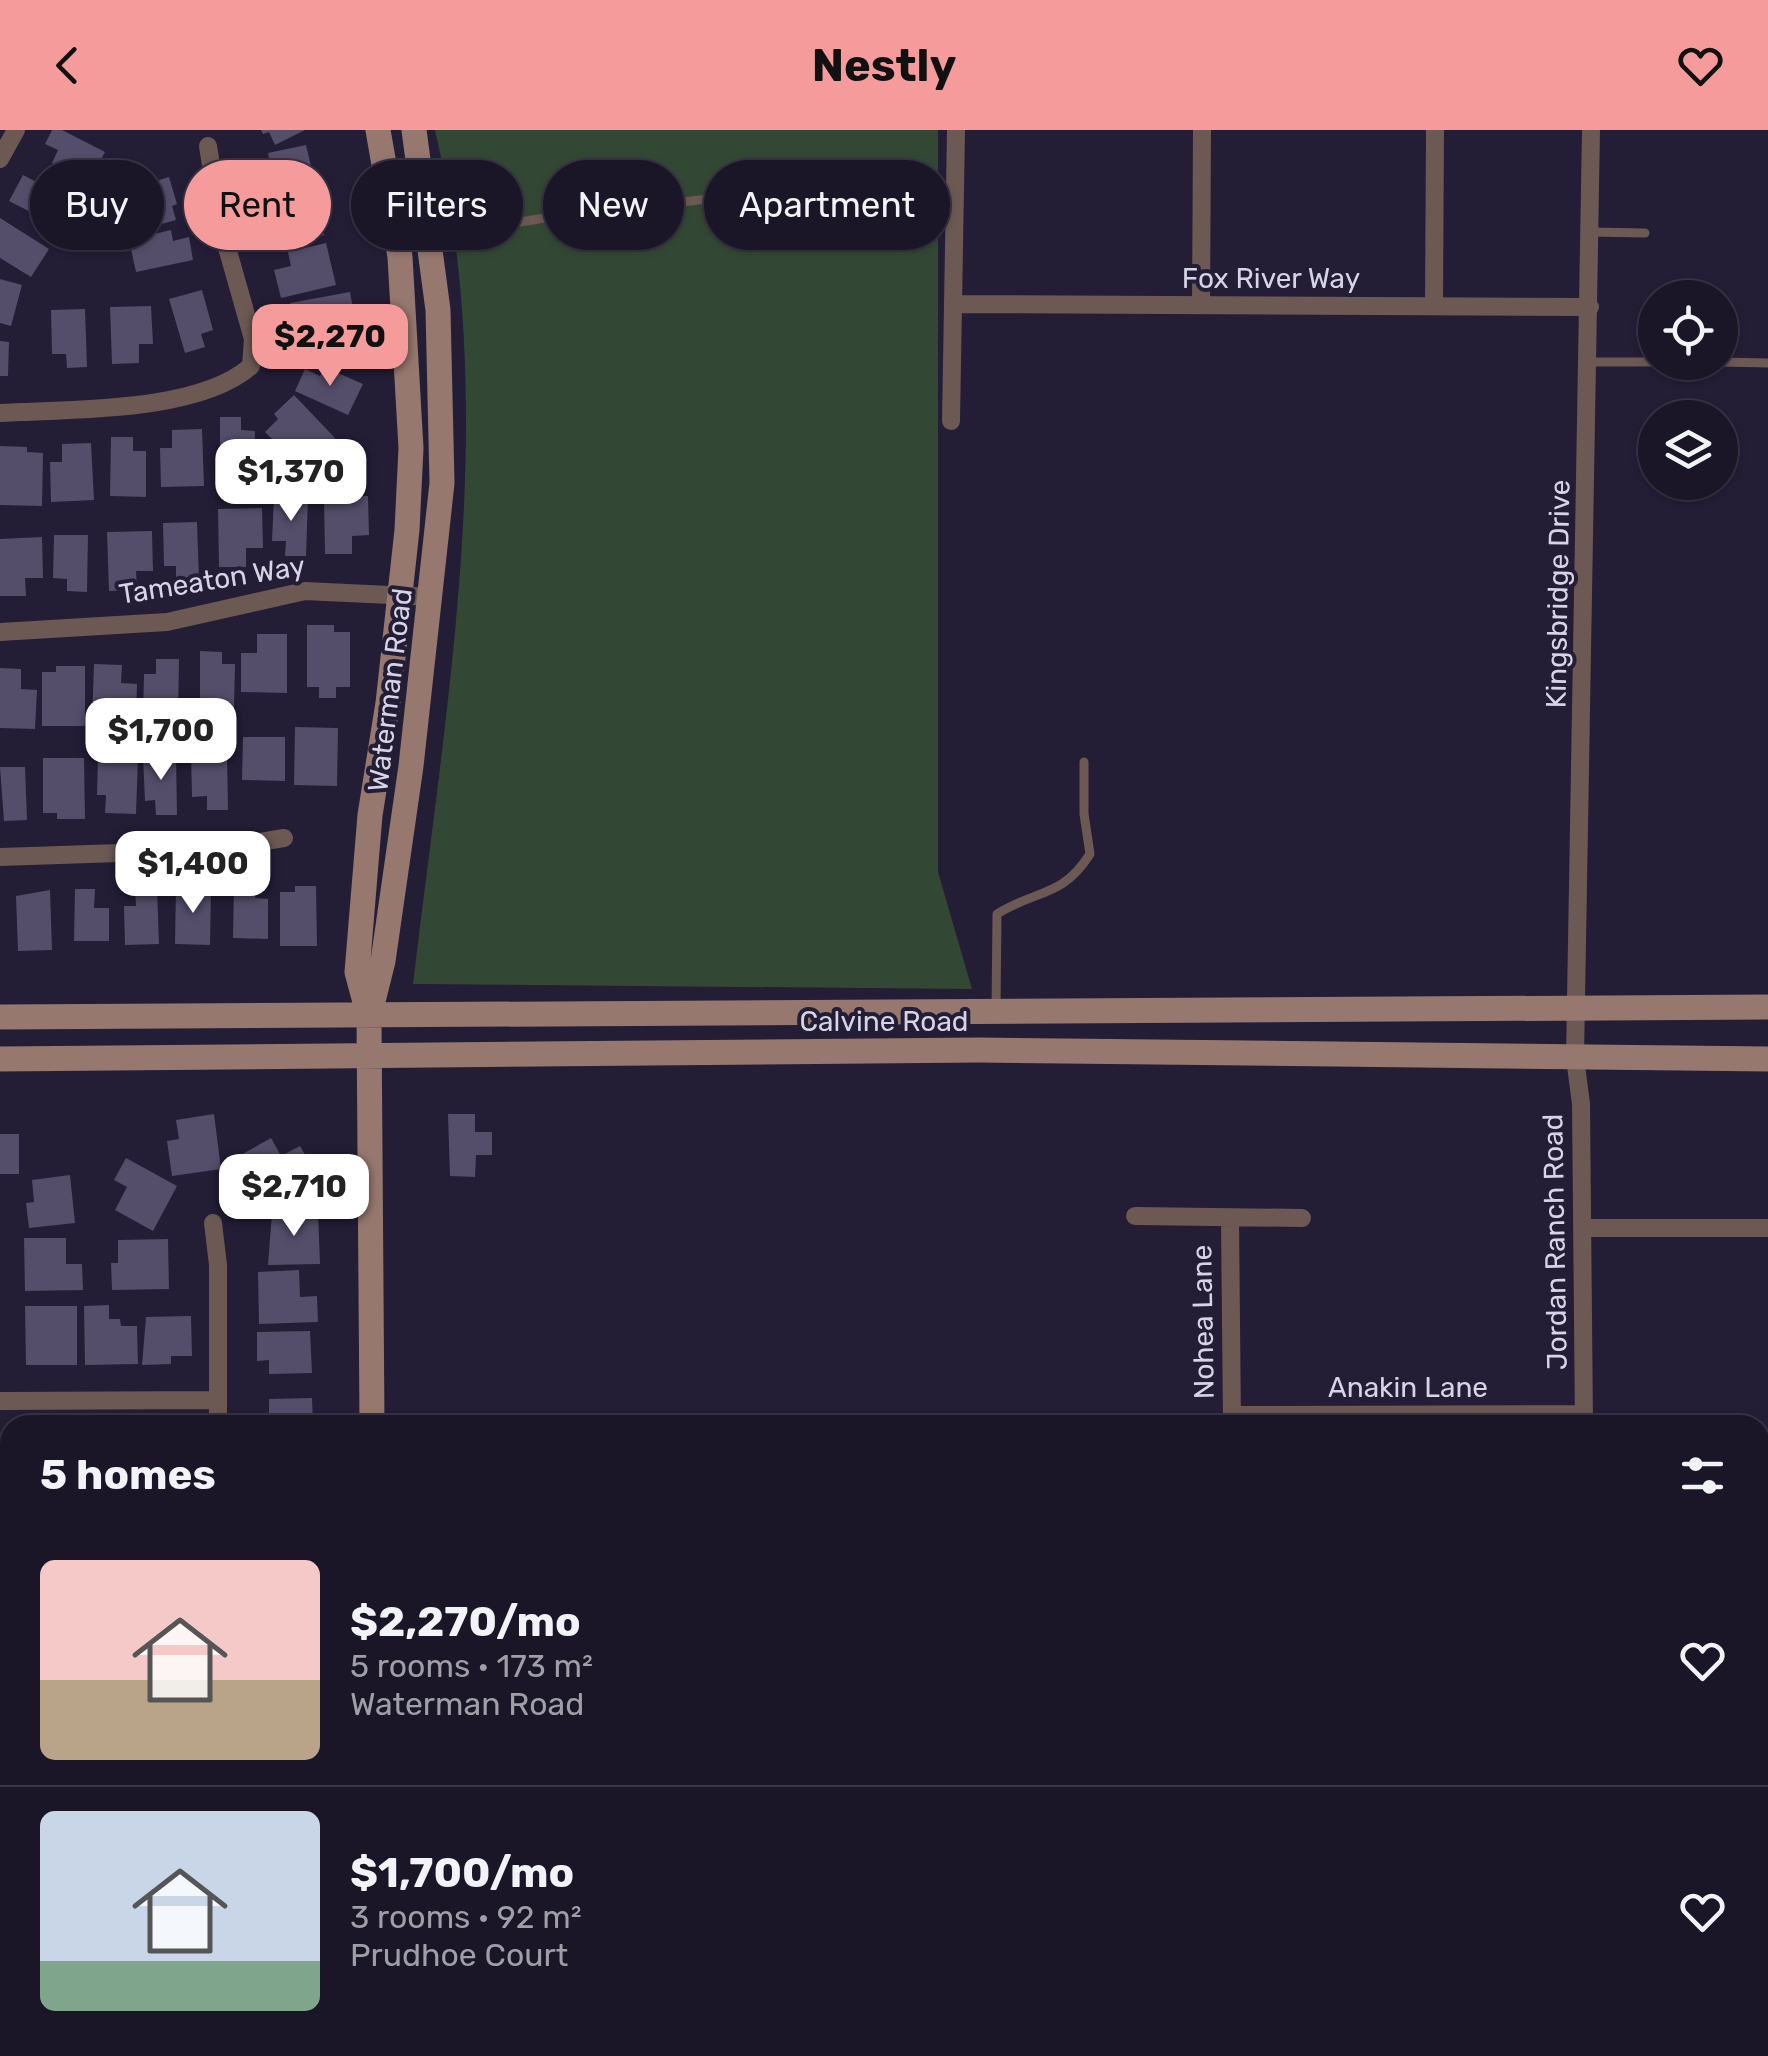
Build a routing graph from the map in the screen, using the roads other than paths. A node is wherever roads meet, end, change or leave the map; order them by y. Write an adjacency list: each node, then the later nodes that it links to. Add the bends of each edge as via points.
1 (378, 130): 24 (main road, Waterman Road, via 400,257 408,394 409,497)
2 (414, 130): 8 (main road, Waterman Road)
3 (956, 130): 9 (street)
4 (1202, 130): 15 (street)
5 (1435, 130): 16 (street)
6 (1590, 130): 11 (street, Kingsbridge Drive)
7 (208, 146): 22 (street, via 220,223 253,338 251,366 234,380 146,404)
8 (418, 160)
9 (955, 187): 10 (lane, via 868,182); 14 (street)
10 (523, 222)
11 (1590, 232): 12 (lane); 17 (street, Kingsbridge Drive)
12 (1645, 233)
13 (431, 250): 25 (main road, Waterman Road, via 442,483)
14 (953, 304): 15 (street, Fox River Way); 23 (street)
15 (1201, 305): 16 (street, Fox River Way)
16 (1434, 306): 17 (street, Fox River Way)
17 (1590, 307): 18 (street, Kingsbridge Drive)
18 (1590, 362): 19 (lane); 30 (street, Kingsbridge Drive)
19 (1638, 362)
20 (1738, 362): 21 (lane)
21 (1768, 363)
22 (0, 414)
23 (951, 422)
24 (400, 594): 25 (street, Tameaton Way); 26 (street, Tameaton Way, via 305,590 168,622); 34 (main road, Waterman Road, via 357,972)
25 (432, 597): 34 (main road, Waterman Road, via 383,961)
26 (0, 632)
27 (1084, 762): 32 (lane, via 1090,854 1058,889 1022,898 997,914)
28 (284, 838): 29 (street, via 209,850)
29 (0, 858)
30 (1577, 1006): 31 (main road, Calvine Road); 32 (main road, Calvine Road); 36 (street, Kingsbridge Drive)
31 (1768, 1007)
32 (996, 1010): 34 (main road, Calvine Road)
33 (0, 1017): 34 (main road, Calvine Road)
34 (369, 1017): 35 (main road, Waterman Road)
35 (368, 1055): 36 (main road, Calvine Road, via 979,1050); 37 (main road, Calvine Road); 48 (main road, Waterman Road)
36 (1575, 1058): 38 (main road, Calvine Road); 43 (street, Jordan Ranch Road)
37 (0, 1059)
38 (1768, 1059)
39 (1135, 1216): 40 (street)
40 (1230, 1218): 41 (street); 49 (street, Nohea Lane)
41 (1302, 1218)
42 (213, 1224): 45 (street)
43 (1583, 1228): 44 (street); 50 (street, Jordan Ranch Road)
44 (1768, 1228)
45 (218, 1400): 46 (street); 47 (street)
46 (0, 1401)
47 (218, 1415)
48 (372, 1415)
49 (1232, 1415)
50 (1584, 1415)

